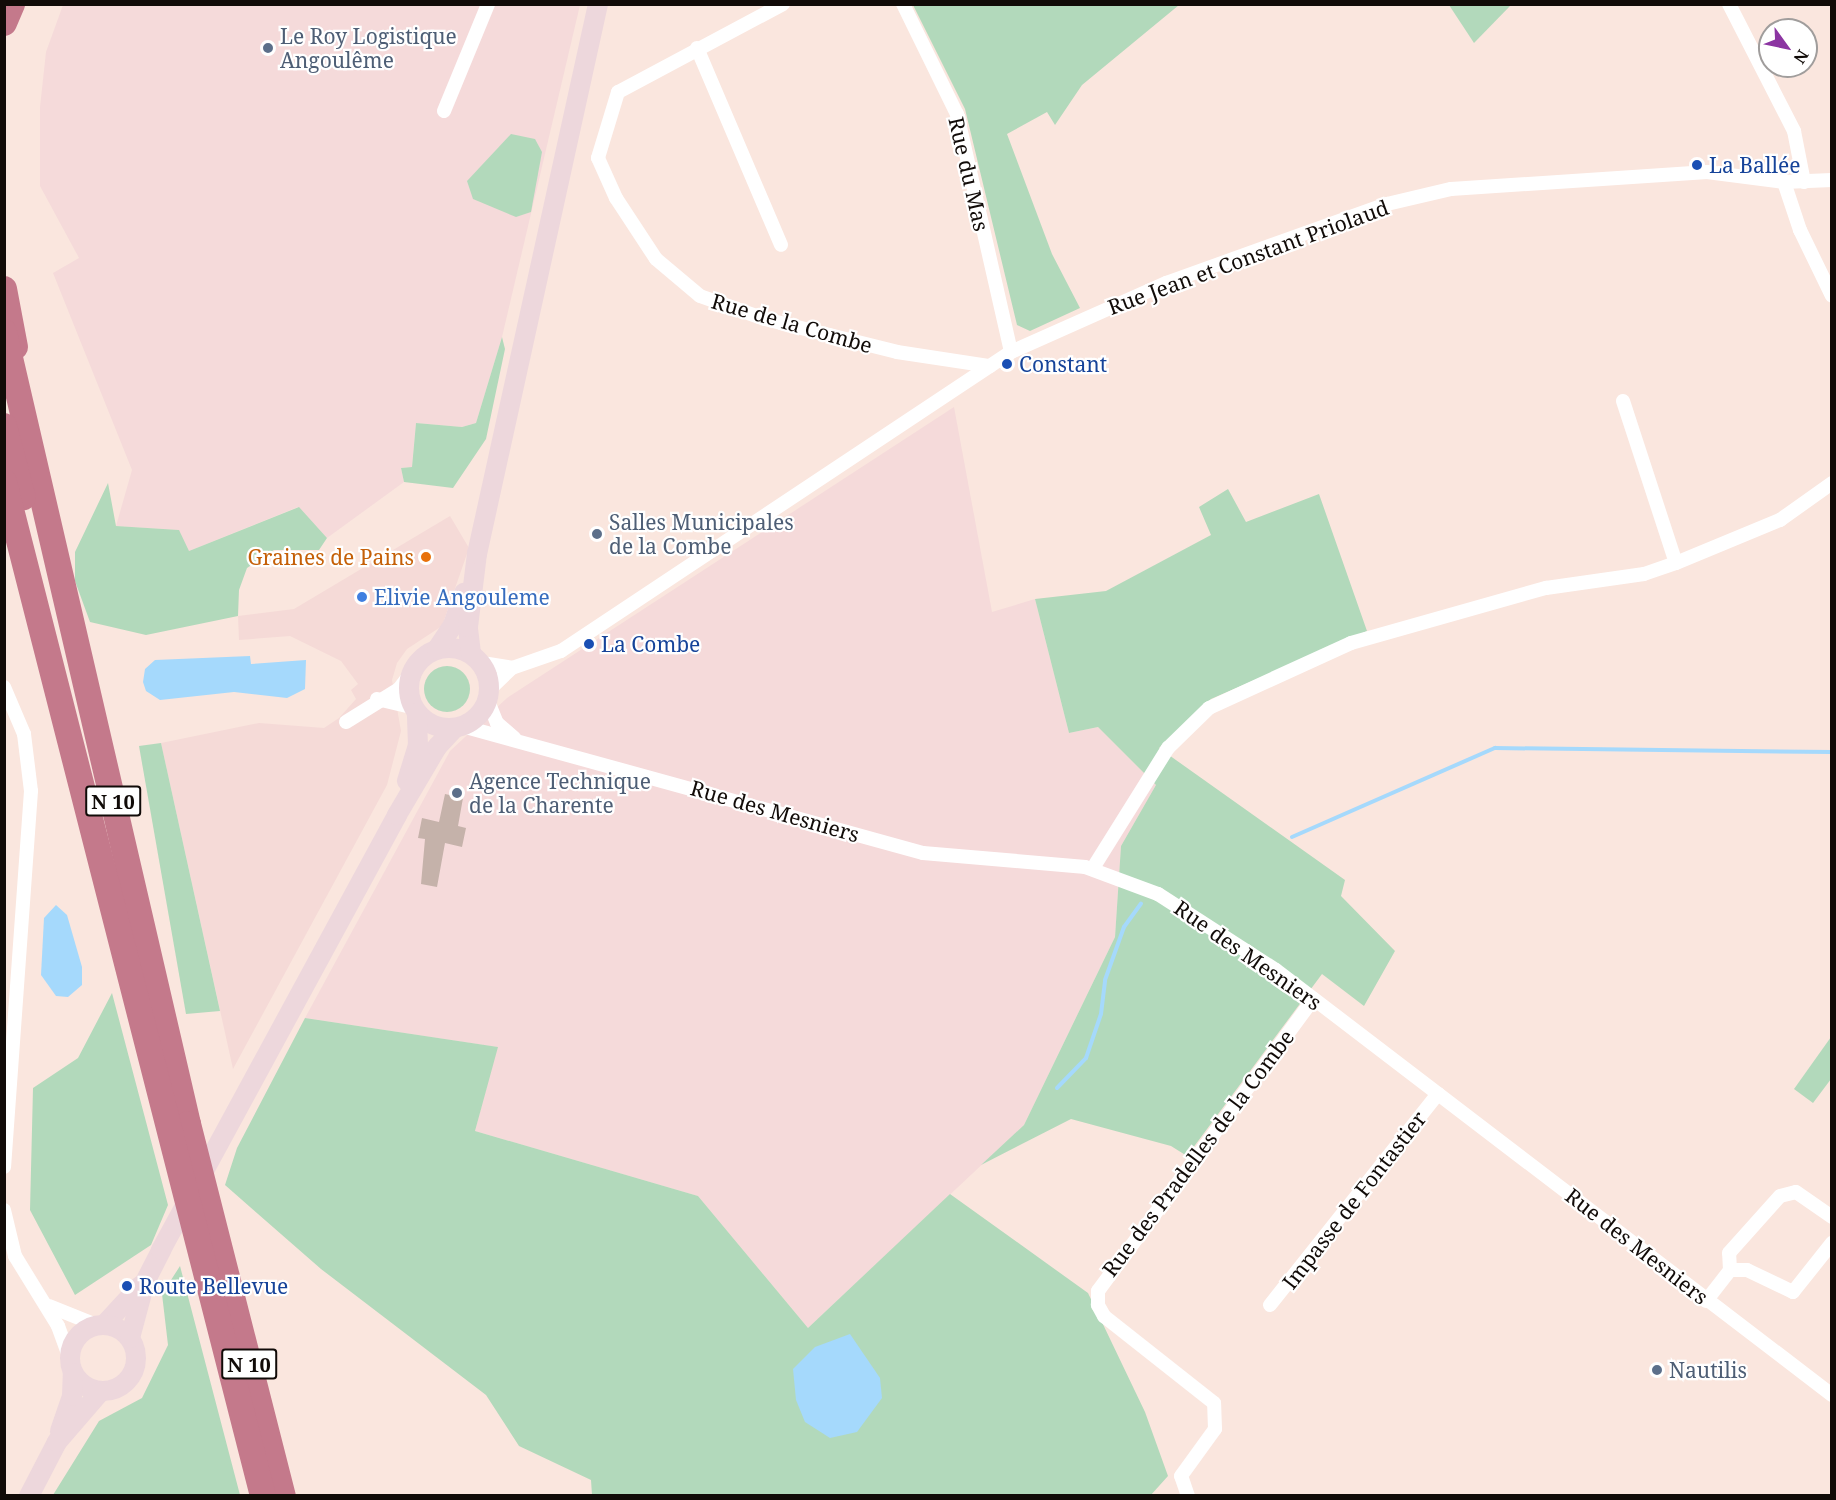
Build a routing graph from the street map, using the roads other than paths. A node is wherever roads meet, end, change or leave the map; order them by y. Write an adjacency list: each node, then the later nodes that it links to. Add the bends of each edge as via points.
1 (12, 4): 7 (highway)
2 (488, 4): 9 (street)
3 (598, 4): 24 (street)
4 (783, 4): 8 (street, Rue de la Combe)
5 (903, 4): 17 (street, Rue du Mas, via 957,114)
6 (1729, 4): 12 (street, via 1794,131)
7 (4, 23)
8 (698, 48): 13 (street); 18 (street, Rue de la Combe, via 618,92 602,139 601,169 656,259 700,296 731,309 897,352)
9 (444, 111)
10 (1832, 180): 12 (street, Rue Jean et Constant Priolaud)
11 (1784, 182): 12 (street, Rue Jean et Constant Priolaud); 15 (street, via 1800,230); 17 (street, Rue Jean et Constant Priolaud, via 1692,173 1424,194 1166,283)
12 (1804, 182)
13 (781, 245)
14 (4, 289): 21 (highway)
15 (1832, 296)
16 (4, 332): 21 (highway, N 10)
17 (1011, 352): 18 (street, Rue Jean et Constant Priolaud)
18 (990, 366): 28 (street, Rue Jean et Constant Priolaud, via 561,651)
19 (1623, 401): 25 (street)
20 (4, 426): 39 (highway, N 10)
21 (38, 477): 60 (highway, N 10, via 188,1124)
22 (4, 482): 39 (highway)
23 (1832, 483): 25 (street, via 1780,520)
24 (477, 554): 26 (street, via 453,625); 27 (street, via 468,627)
25 (1676, 563): 38 (street, via 1644,574 1546,588 1351,643 1209,708 1168,748)
26 (437, 649): 27 (street); 29 (street)
27 (476, 658): 28 (street, Rue Jean et Constant Priolaud); 31 (street)
28 (512, 668): 31 (street, Rue Jean et Constant Priolaud)
29 (412, 672): 32 (street, via 399,689); 33 (street)
30 (4, 687): 42 (street, via 24,734 31,790)
31 (489, 695): 35 (street, via 478,717); 36 (street, Rue des Mesniers, via 497,723)
32 (377, 699): 33 (street); 34 (street)
33 (415, 710): 35 (street, via 441,727); 37 (street, via 416,757)
34 (346, 722)
35 (458, 727): 36 (street, Rue des Mesniers); 37 (street, via 437,747)
36 (520, 743): 38 (street, Rue des Mesniers, via 614,765 923,853)
37 (397, 815): 48 (street)
38 (1094, 868): 40 (street, Rue des Mesniers, via 1188,910)
39 (121, 929): 59 (highway, N 10)
40 (1313, 999): 41 (street, Rue des Mesniers); 61 (street, Rue des Pradelles de la Combe, via 1098,1291 1098,1305 1104,1316 1214,1403 1215,1429 1181,1476)
41 (1438, 1094): 49 (street, Rue des Mesniers); 51 (street, Impasse de Fontastier)
42 (4, 1167)
43 (4, 1210): 46 (street)
44 (1832, 1217): 47 (street, via 1796,1192 1780,1196 1729,1253)
45 (1832, 1243): 47 (street, via 1792,1292 1747,1270)
46 (10, 1258): 50 (street)
47 (1730, 1270): 49 (street)
48 (145, 1282): 52 (street); 53 (street)
49 (1707, 1300): 56 (street, Rue des Mesniers)
50 (47, 1305): 52 (street); 54 (street)
51 (1270, 1305)
52 (100, 1324): 53 (street); 54 (street, via 75,1339)
53 (130, 1338): 55 (street, via 136,1355 132,1373 120,1387)
54 (71, 1364): 55 (street, via 85,1386); 57 (street, via 72,1396)
55 (102, 1391): 57 (street)
56 (1832, 1395)
57 (57, 1442): 58 (street)
58 (29, 1496)
59 (263, 1496)
60 (284, 1496)
61 (1188, 1496)

